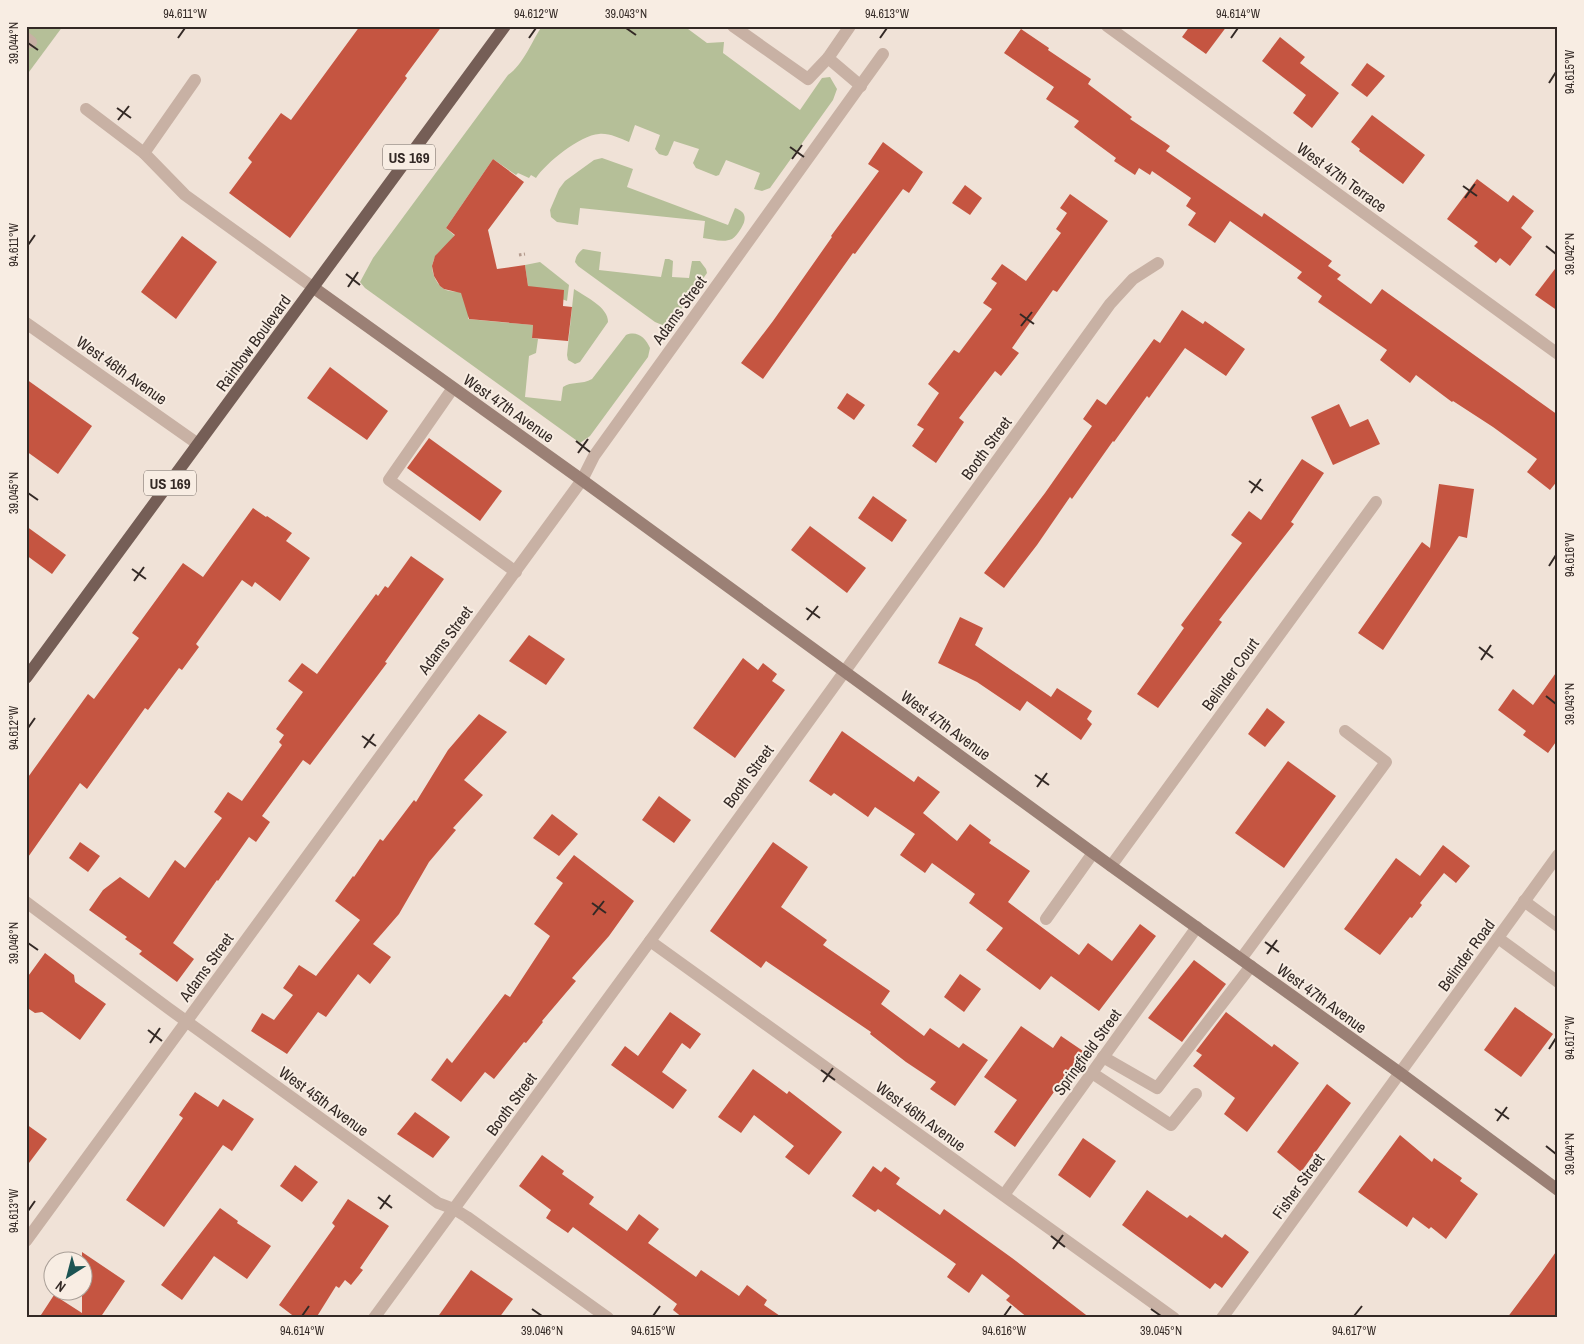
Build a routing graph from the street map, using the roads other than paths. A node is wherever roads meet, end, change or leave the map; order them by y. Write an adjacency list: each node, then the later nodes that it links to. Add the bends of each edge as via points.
1 (505, 26): 12 (main road, Rainbow Boulevard / US 169)
2 (733, 26): 6 (street, via 808,79)
3 (850, 26): 6 (street)
4 (1107, 26): 14 (street, West 47th Terrace)
5 (883, 54): 8 (street, Adams Street)
6 (828, 58): 8 (street)
7 (195, 80): 10 (street)
8 (861, 86): 17 (street, Adams Street, via 594,456)
9 (86, 109): 10 (street)
10 (144, 153): 12 (street, via 185,195)
11 (1158, 263): 20 (street, Booth Street, via 1133,279 1110,304)
12 (314, 288): 15 (street, West 47th Avenue); 16 (main road, Rainbow Boulevard / US 169)
13 (26, 323): 16 (street, West 46th Avenue)
14 (1558, 354)
15 (453, 388): 17 (street, West 47th Avenue); 19 (street, via 389,480)
16 (198, 444): 21 (main road, Rainbow Boulevard / US 169)
17 (582, 480): 19 (street, Adams Street); 20 (street, West 47th Avenue)
18 (1376, 502): 25 (street, Belinder Court)
19 (516, 572): 35 (street, Adams Street)
20 (844, 671): 23 (street, West 47th Avenue); 32 (street, Booth Street)
21 (26, 678)
22 (1345, 731): 33 (street, via 1386,762)
23 (1093, 853): 25 (street, West 47th Avenue); 28 (street)
24 (1558, 855): 26 (street, Belinder Road)
25 (1111, 866): 30 (street, West 47th Avenue)
26 (1524, 901): 29 (street); 31 (street, Belinder Road)
27 (26, 902): 35 (street, West 45th Avenue)
28 (1046, 920)
29 (1558, 926)
30 (1197, 928): 33 (street, West 47th Avenue); 36 (street, Springfield Street)
31 (1498, 938): 34 (street); 38 (street, Belinder Road)
32 (650, 941): 41 (street, West 46th Avenue); 42 (street, Booth Street)
33 (1246, 963): 36 (street, via 1157,1088); 38 (street, West 47th Avenue)
34 (1558, 982)
35 (187, 1022): 42 (street, West 45th Avenue, via 438,1204); 43 (street, Adams Street)
36 (1103, 1057): 37 (street, Springfield Street)
37 (1092, 1073): 39 (street, via 1171,1125); 41 (street, Springfield Street)
38 (1400, 1073): 40 (street, West 47th Avenue); 47 (street, Fisher Street)
39 (1196, 1094)
40 (1556, 1185)
41 (1004, 1196): 46 (street, West 46th Avenue)
42 (454, 1209): 44 (street, Booth Street); 45 (street, West 45th Avenue)
43 (26, 1241)
44 (374, 1318)
45 (608, 1318)
46 (1174, 1318)
47 (1222, 1318)

